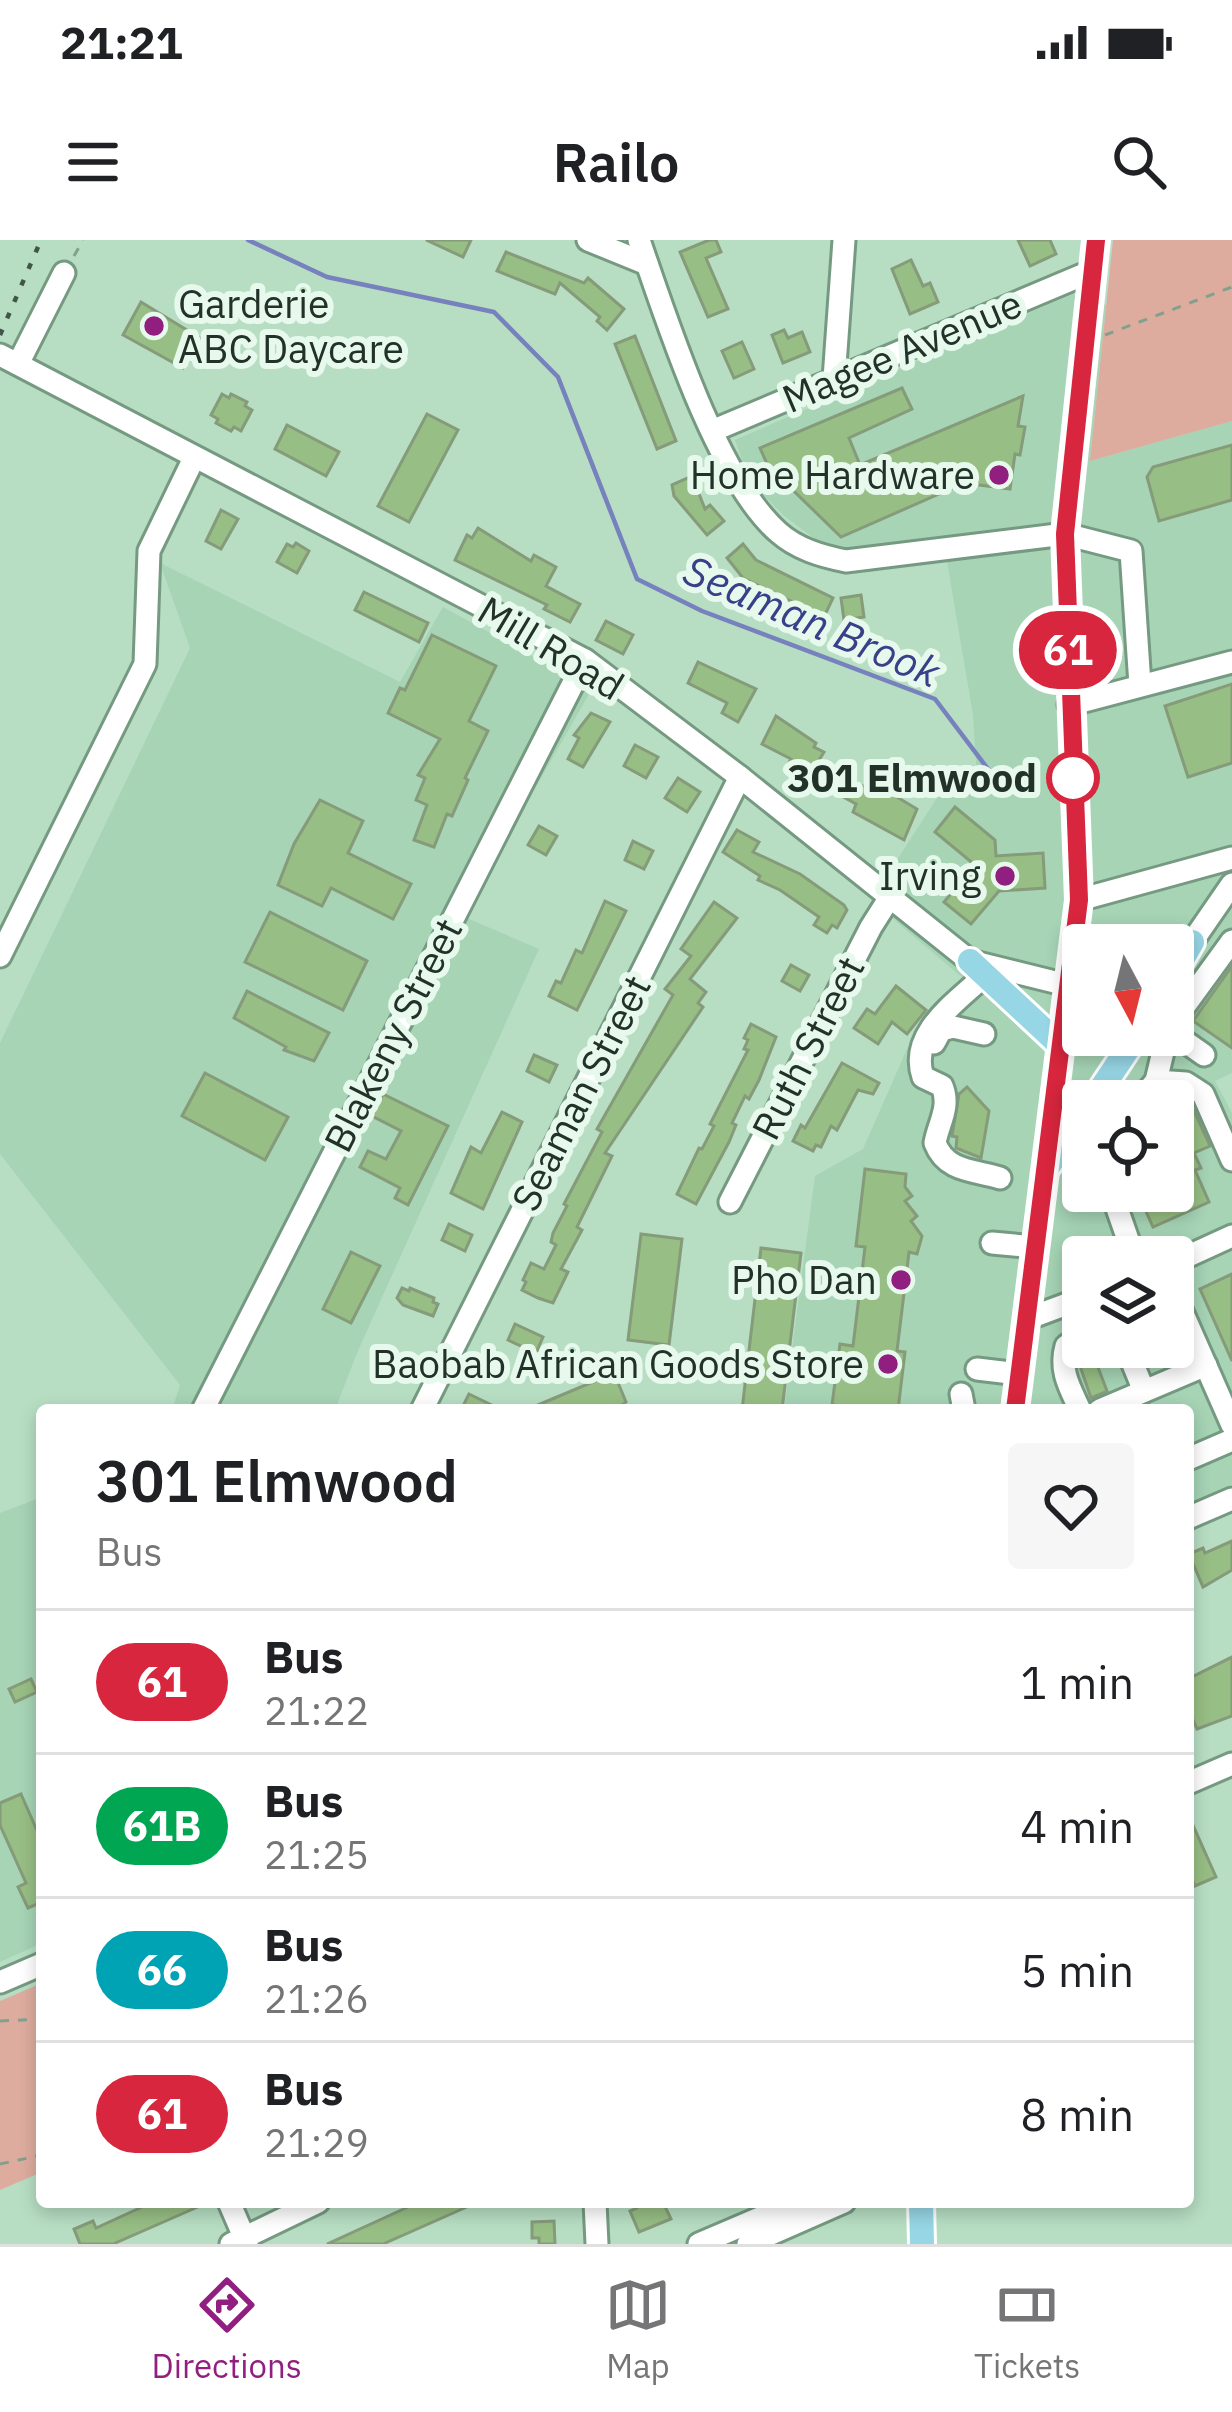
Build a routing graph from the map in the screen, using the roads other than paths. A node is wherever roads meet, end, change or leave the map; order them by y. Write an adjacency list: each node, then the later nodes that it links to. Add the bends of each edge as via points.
1 (588, 240): 5 (street)
2 (639, 240): 5 (street)
3 (844, 240): 9 (street)
4 (1096, 240): 6 (main road)
5 (647, 264): 10 (street)
6 (1093, 272): 9 (street, Magee Avenue); 12 (main road)
7 (64, 273): 8 (street)
8 (9, 360): 11 (street, Mill Road)
9 (835, 380): 10 (street, Magee Avenue)
10 (712, 430): 12 (street, via 744,495 780,535 817,555 846,561)
11 (194, 458): 13 (street, Mill Road); 25 (street, via 149,551 145,664)
12 (1065, 534): 15 (street, via 1131,550); 16 (main road)
13 (585, 660): 17 (street, Mill Road); 54 (street, Blakeny Street)
14 (1232, 662): 15 (street)
15 (1140, 685): 16 (street)
16 (1069, 705): 21 (main road)
17 (740, 777): 20 (street, Mill Road); 55 (street, Seaman Street)
18 (1232, 858): 21 (street)
19 (1232, 884): 23 (street)
20 (890, 897): 26 (street, Mill Road); 40 (street, Ruth Street)
21 (1079, 900): 22 (main road)
22 (1078, 924)
23 (1194, 932)
24 (1232, 941): 28 (street)
25 (0, 956)
26 (977, 968): 27 (street, Mill Road); 31 (main road); 34 (street, via 928,1033 918,1064)
27 (1062, 982)
28 (1194, 993)
29 (984, 1034): 34 (street, via 941,1030)
30 (1062, 1037): 31 (main road)
31 (1060, 1045): 38 (main road)
32 (1194, 1048): 33 (street)
33 (1204, 1054)
34 (923, 1077): 39 (street, via 946,1096 938,1154 955,1168)
35 (1194, 1088): 37 (street)
36 (1062, 1147): 38 (main road)
37 (1232, 1160)
38 (1045, 1172): 43 (main road)
39 (1000, 1178)
40 (730, 1202)
41 (1232, 1236): 44 (street)
42 (992, 1243): 43 (street)
43 (1036, 1247): 46 (main road)
44 (1194, 1253)
45 (1062, 1306): 46 (street)
46 (1027, 1319): 52 (main road)
47 (1194, 1341): 48 (street)
48 (1206, 1365): 53 (street); 59 (street)
49 (1063, 1368): 57 (street)
50 (1135, 1368): 53 (street)
51 (977, 1370): 52 (street)
52 (1019, 1374): 56 (main road)
53 (1144, 1391): 58 (street)
54 (206, 1404)
55 (425, 1404)
56 (1016, 1404)
57 (1078, 1404)
58 (1120, 1404)
59 (1232, 1425)
60 (1232, 1440): 61 (street)
61 (1194, 1456)
62 (1232, 1499): 63 (street)
63 (1194, 1515)
64 (1232, 1764): 65 (street)
65 (1194, 1780)
66 (36, 1967): 67 (street)
67 (0, 1982)
68 (231, 2208): 74 (street)
69 (306, 2208): 74 (street)
70 (595, 2208): 75 (street)
71 (783, 2208): 76 (street)
72 (830, 2208): 77 (street)
73 (921, 2208): 78 (main road)
74 (241, 2242)
75 (596, 2244)
76 (699, 2244)
77 (748, 2244)
78 (922, 2244)

